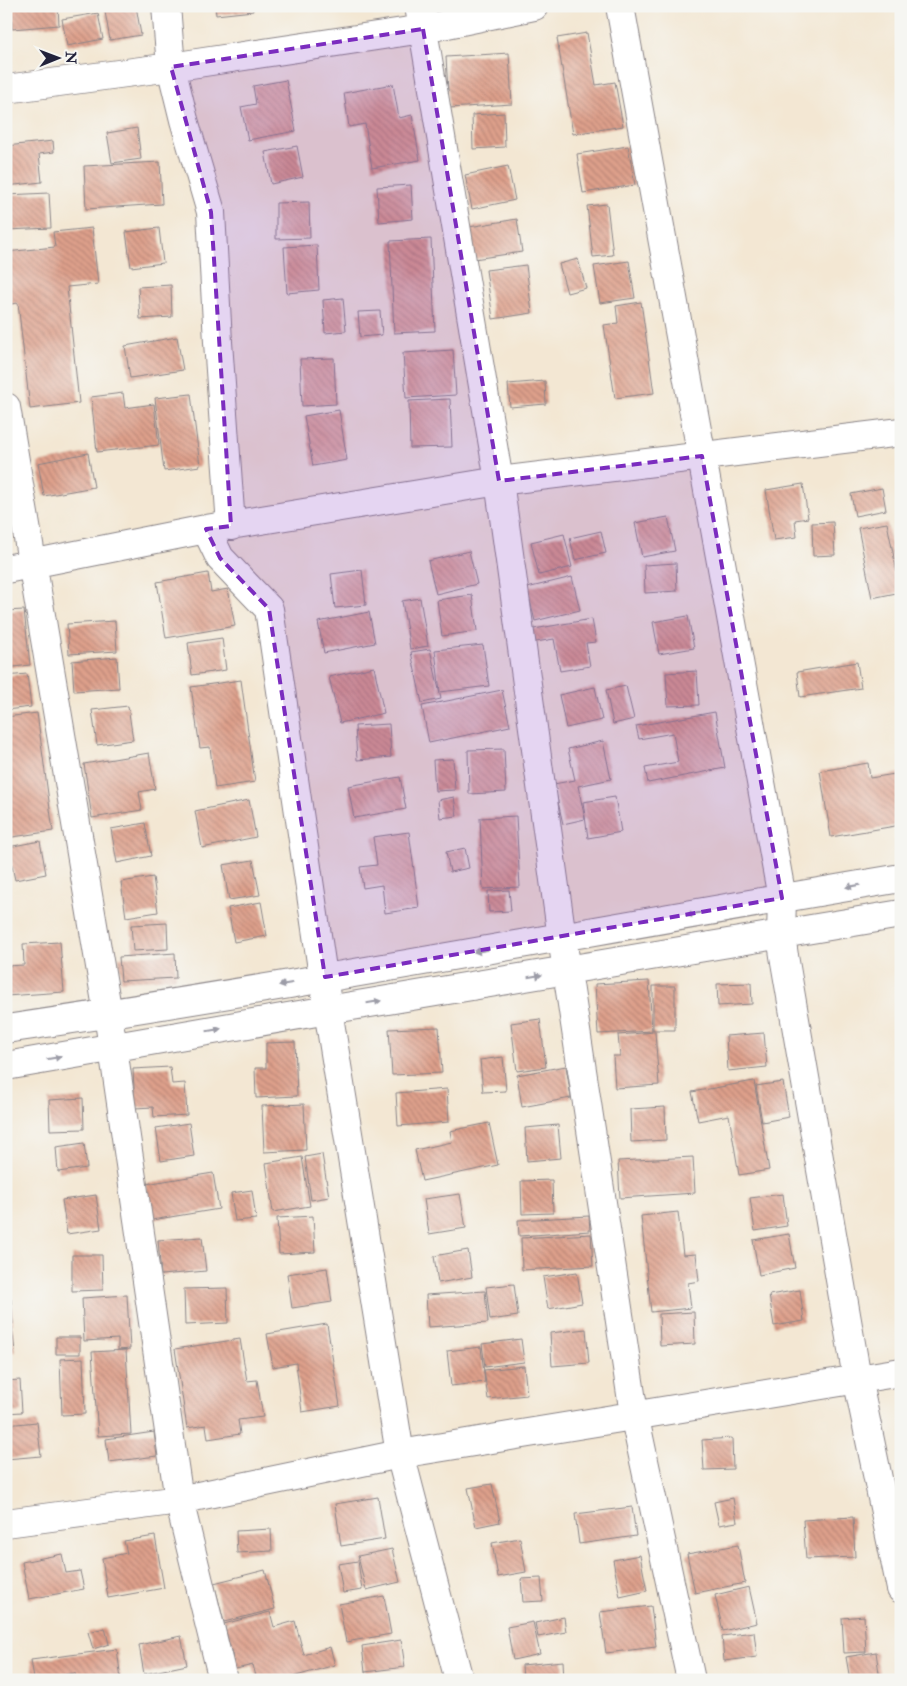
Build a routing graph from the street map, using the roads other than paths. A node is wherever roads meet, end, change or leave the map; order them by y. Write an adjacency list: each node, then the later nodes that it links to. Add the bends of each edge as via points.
1 (166, 6): 5 (street)
2 (534, 6): 4 (street)
3 (620, 6): 9 (street)
4 (421, 18): 5 (street); 10 (street)
5 (171, 66): 6 (street); 11 (street, via 211,212 218,342)
6 (6, 89)
7 (6, 407): 12 (street)
8 (901, 432): 9 (street)
9 (702, 456): 10 (street); 14 (street)
10 (499, 481): 11 (street); 17 (street)
11 (219, 527): 12 (street); 19 (street, via 220,558 269,609)
12 (19, 567): 21 (street)
13 (901, 878): 14 (street, one-way to 14)
14 (782, 898): 16 (street); 17 (street, one-way to 17)
15 (901, 914): 16 (street)
16 (781, 935): 18 (street); 26 (street)
17 (562, 938): 18 (street); 19 (street, one-way to 19)
18 (568, 970): 20 (street, one-way to 18); 27 (street)
19 (324, 977): 20 (street); 21 (street, one-way to 21)
20 (328, 1010): 23 (street, one-way to 20); 28 (street)
21 (108, 1014): 22 (street); 23 (street)
22 (6, 1029)
23 (112, 1047): 24 (street, one-way to 23); 29 (street)
24 (6, 1066)
25 (901, 1372): 26 (street)
26 (857, 1378): 27 (street); 31 (street)
27 (634, 1414): 28 (street); 34 (street)
28 (400, 1454): 29 (street); 33 (street)
29 (179, 1500): 30 (street); 32 (street)
30 (6, 1523)
31 (901, 1589)
32 (223, 1680)
33 (458, 1680)
34 (691, 1680)

